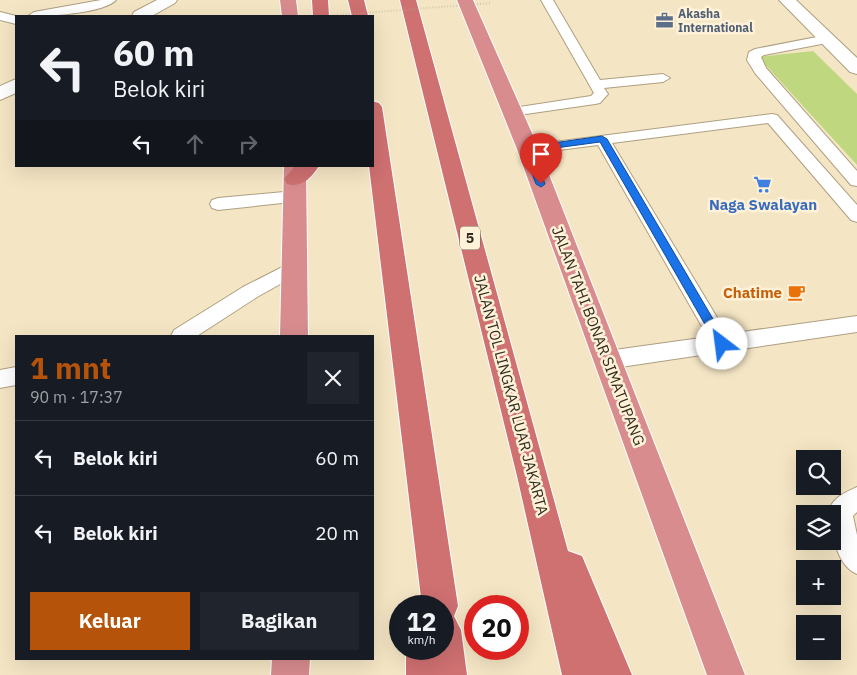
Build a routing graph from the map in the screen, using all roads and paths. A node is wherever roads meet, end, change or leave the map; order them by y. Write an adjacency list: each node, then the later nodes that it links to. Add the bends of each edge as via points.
1 (110, 0): 11 (lane)
2 (169, 0): 12 (street)
3 (288, 0): 13 (highway)
4 (320, 0): 14 (highway)
5 (356, 0): 16 (highway)
6 (408, 0): 41 (highway, JALAN TOL LINGKAR LUAR JAKARTA / 5)
7 (465, 0): 25 (highway, JALAN TAHI BONAR SIMATUPANG)
8 (547, 0): 22 (lane)
9 (787, 0): 19 (street)
10 (492, 3): 15 (path, bridge)
11 (40, 15)
12 (142, 15)
13 (290, 15)
14 (323, 15)
15 (336, 15)
16 (360, 15)
17 (0, 16): 18 (lane)
18 (15, 20)
19 (827, 39): 20 (street); 30 (lane, via 760,52 754,55 754,60)
20 (853, 60)
21 (663, 78): 22 (lane)
22 (597, 84): 25 (lane, via 601,94 595,100)
23 (15, 86): 24 (street)
24 (0, 94)
25 (512, 112): 28 (highway, JALAN TAHI BONAR SIMATUPANG)
26 (374, 121): 42 (highway)
27 (602, 139): 28 (lane); 32 (lane, via 772,118); 37 (lane)
28 (528, 149): 38 (highway, JALAN TAHI BONAR SIMATUPANG)
29 (298, 177): 31 (lane); 33 (highway)
30 (857, 181)
31 (218, 204)
32 (857, 216)
33 (294, 268): 35 (lane); 36 (highway)
34 (857, 324): 37 (lane)
35 (183, 335)
36 (294, 335)
37 (722, 344): 38 (lane)
38 (607, 360): 55 (highway, JALAN TAHI BONAR SIMATUPANG)
39 (15, 376): 40 (lane)
40 (0, 379)
41 (533, 476): 53 (highway, JALAN TOL LINGKAR LUAR JAKARTA / 5); 54 (highway)
42 (425, 490): 45 (highway); 46 (highway)
43 (857, 499): 44 (lane, via 840,512 846,540)
44 (857, 561)
45 (425, 595)
46 (439, 595)
47 (291, 660): 50 (highway)
48 (425, 660): 51 (highway)
49 (446, 660): 52 (highway)
50 (290, 675)
51 (425, 675)
52 (448, 675)
53 (582, 675)
54 (613, 675)
55 (726, 675)

